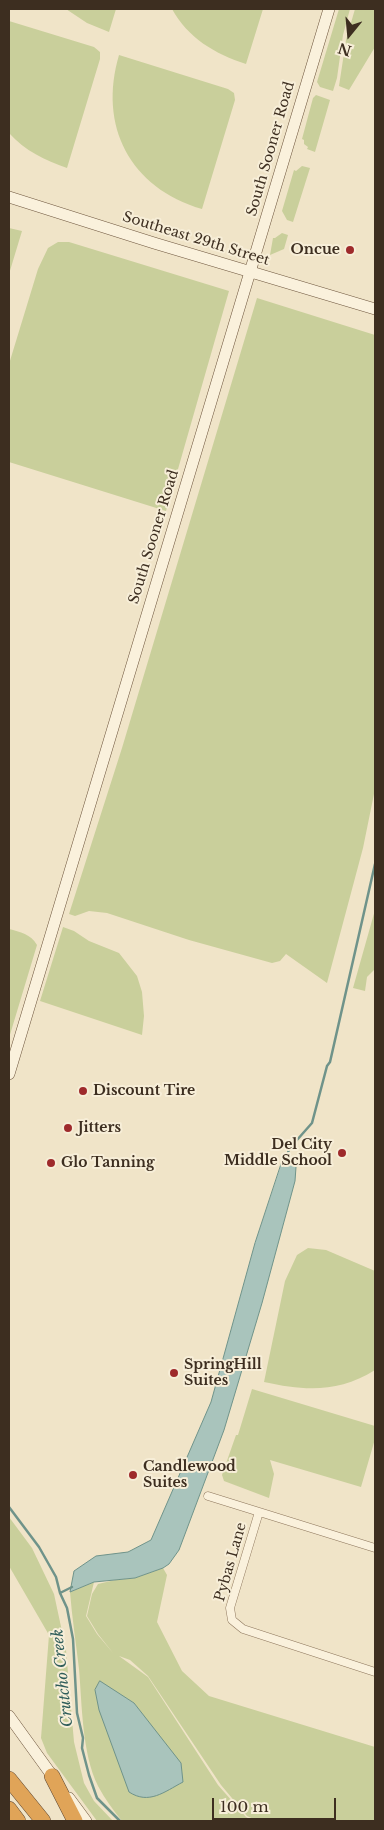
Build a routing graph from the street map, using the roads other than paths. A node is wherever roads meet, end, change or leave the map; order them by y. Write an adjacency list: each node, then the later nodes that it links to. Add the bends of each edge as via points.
1 (329, 9): 3 (main road, South Sooner Road)
2 (9, 197): 3 (main road, Southeast 29th Street)
3 (250, 271): 4 (main road, Southeast 29th Street); 5 (main road, South Sooner Road)
4 (375, 309)
5 (9, 1074)
6 (208, 1496): 7 (street)
7 (259, 1512): 8 (street); 9 (street, Pybas Lane, via 230,1608 232,1620 242,1629)
8 (375, 1548)
9 (375, 1672)
10 (9, 1716): 11 (main road)
11 (52, 1776): 16 (highway); 17 (main road)
12 (9, 1779): 15 (highway)
13 (9, 1809): 14 (highway)
14 (18, 1821)
15 (43, 1821)
16 (75, 1821)
17 (86, 1821)

